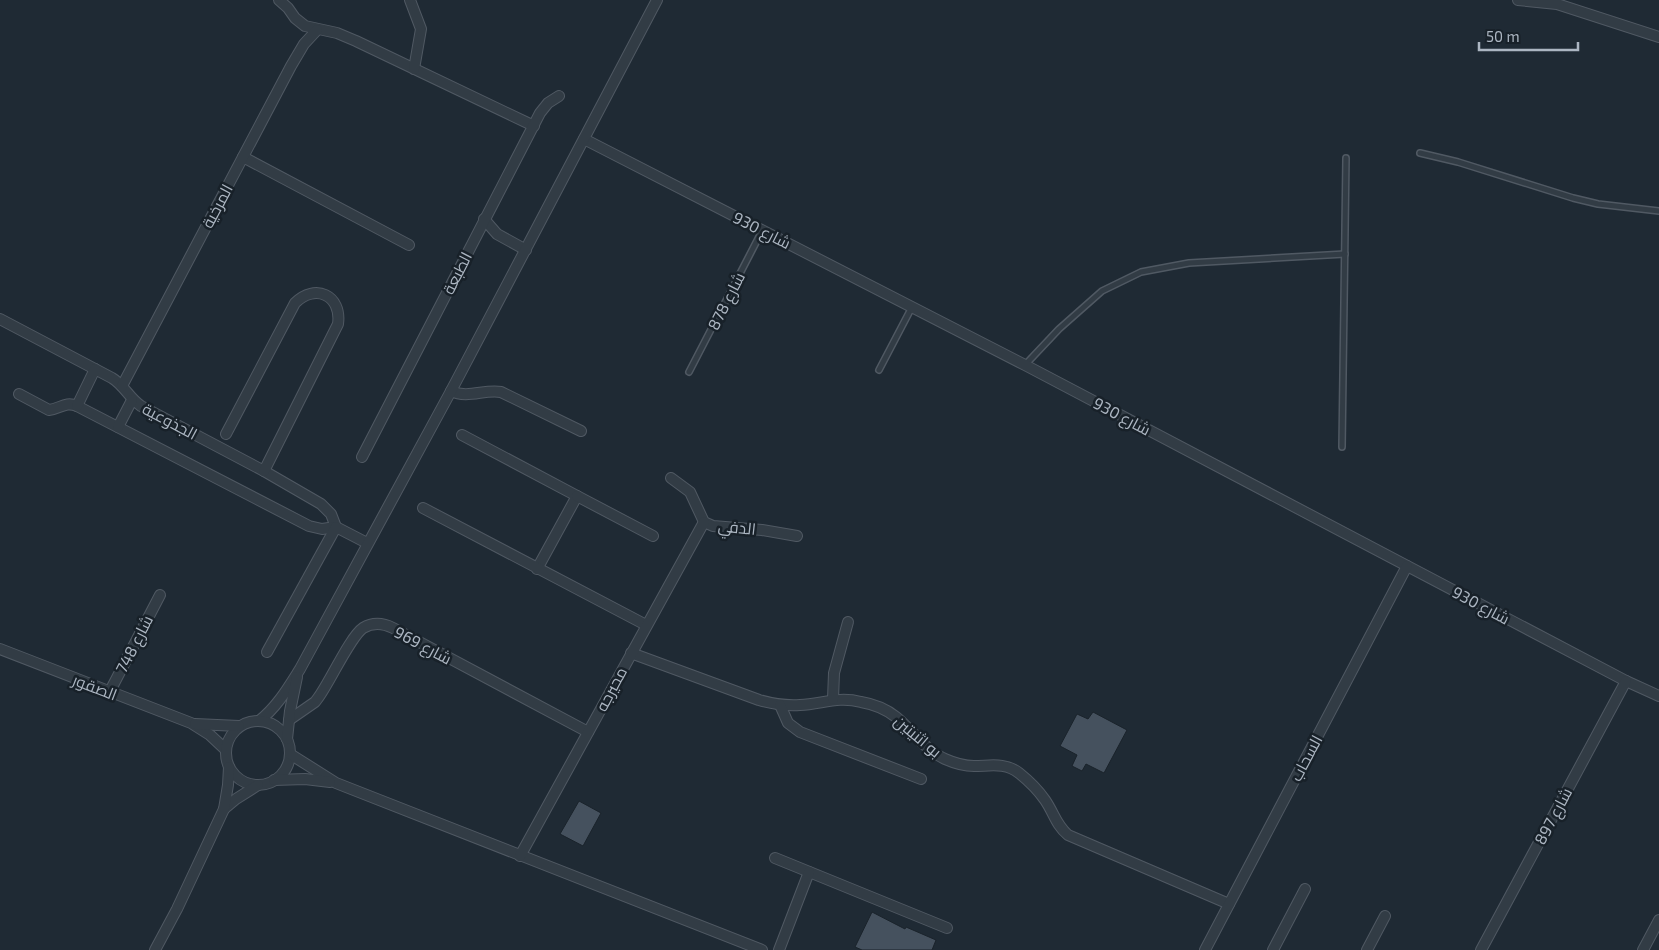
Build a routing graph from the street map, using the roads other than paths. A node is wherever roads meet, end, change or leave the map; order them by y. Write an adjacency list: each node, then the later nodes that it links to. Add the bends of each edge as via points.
1 (279, 0): 5 (street, via 300,23)
2 (410, 0): 7 (street, via 421,29)
3 (657, 0): 10 (street)
4 (1518, 0): 6 (street, via 1557,4)
5 (317, 30): 7 (street, via 346,37); 12 (street, المرخية, via 297,55)
6 (1659, 37)
7 (414, 68): 9 (street)
8 (559, 96): 9 (street, الطبعة, via 544,108)
9 (534, 126): 15 (street, الطبعة)
10 (584, 139): 16 (street, شارع 930); 18 (street)
11 (1420, 154): 14 (lane, via 1466,164 1598,204)
12 (243, 158): 17 (street); 26 (street, المرخية)
13 (1346, 158): 19 (lane)
14 (1659, 211)
15 (484, 219): 18 (street, via 497,234); 36 (street, الطبعة)
16 (762, 230): 20 (street, شارع 930); 25 (lane, شارع 878)
17 (409, 245)
18 (526, 250): 27 (street)
19 (1345, 254): 22 (lane, via 1189,263 1140,272 1102,291); 35 (lane)
20 (912, 307): 22 (street, شارع 930); 24 (lane)
21 (0, 319): 23 (street, الجذوعية)
22 (1025, 365): 46 (street, شارع 930)
23 (95, 369): 26 (street, الجذوعية); 30 (street)
24 (879, 370)
25 (689, 372)
26 (122, 386): 29 (street, الجذوعية)
27 (450, 391): 32 (street, via 468,395 502,392); 45 (street)
28 (19, 394): 30 (street, via 49,410 64,404)
29 (132, 400): 31 (street); 37 (street, الجذوعية)
30 (77, 406): 31 (street, الجذوعية)
31 (118, 427): 42 (street, الجذوعية, via 309,526 322,529)
32 (581, 431)
33 (226, 434): 37 (street, via 295,303 307,294 329,297 338,309 338,324)
34 (462, 435): 39 (street)
35 (1342, 448)
36 (362, 458)
37 (264, 471): 42 (street, الجذوعية, via 327,508)
38 (671, 478): 41 (street, الدفي, via 690,492)
39 (577, 496): 43 (street); 47 (street)
40 (423, 508): 47 (street)
41 (704, 522): 44 (street, الدفي, via 713,526); 50 (street, محيرجه)
42 (336, 527): 45 (street, الجذوعية); 52 (street)
43 (653, 536)
44 (797, 536)
45 (367, 544): 54 (street)
46 (1407, 566): 55 (street, شارع 930); 78 (street, السحاب)
47 (537, 569): 50 (street)
48 (160, 595): 56 (street, شارع 748)
49 (848, 622): 58 (street, via 834,673)
50 (646, 625): 53 (street, محيرجه)
51 (0, 649): 56 (street, الصقور)
52 (267, 652)
53 (631, 653): 59 (street, بو اثنيتين); 64 (street, محيرجه)
54 (300, 669): 60 (street); 61 (street, via 280,700)
55 (1626, 681): 57 (street, شارع 930); 88 (street, شارع 897)
56 (109, 693): 62 (street, الصقور)
57 (1659, 696)
58 (833, 700): 59 (street, بو اثنيتين); 78 (street, بو اثنيتين, via 860,701 887,711 933,751 952,762 975,766 1000,765 1016,771 1040,793 1057,824 1068,835)
59 (780, 705): 69 (street, via 788,723 800,732)
60 (289, 720): 64 (street, شارع 969, via 318,698 358,632 371,624 379,624 393,628); 65 (street)
61 (259, 721): 63 (street); 65 (street, via 276,726)
62 (191, 723): 63 (street, الصقور); 66 (street, الصقور)
63 (239, 726): 66 (street, via 230,737)
64 (588, 732): 74 (street, محيرجه)
65 (287, 740): 67 (street)
66 (226, 750): 68 (street)
67 (290, 754): 70 (street, via 285,769); 71 (street)
68 (229, 767): 72 (street, via 241,780); 73 (street)
69 (921, 779)
70 (274, 780): 71 (street); 72 (street)
71 (336, 783): 74 (street)
72 (258, 785): 73 (street)
73 (224, 809): 82 (street)
74 (520, 856): 83 (street)
75 (775, 858): 76 (street)
76 (809, 872): 81 (street); 84 (street)
77 (1305, 889): 86 (street)
78 (1229, 904): 85 (street, السحاب)
79 (1385, 916): 87 (street)
80 (1659, 920): 89 (street)
81 (947, 928)
82 (156, 950)
83 (762, 950)
84 (779, 950)
85 (1204, 950)
86 (1273, 950)
87 (1367, 950)
88 (1481, 950)
89 (1643, 950)

